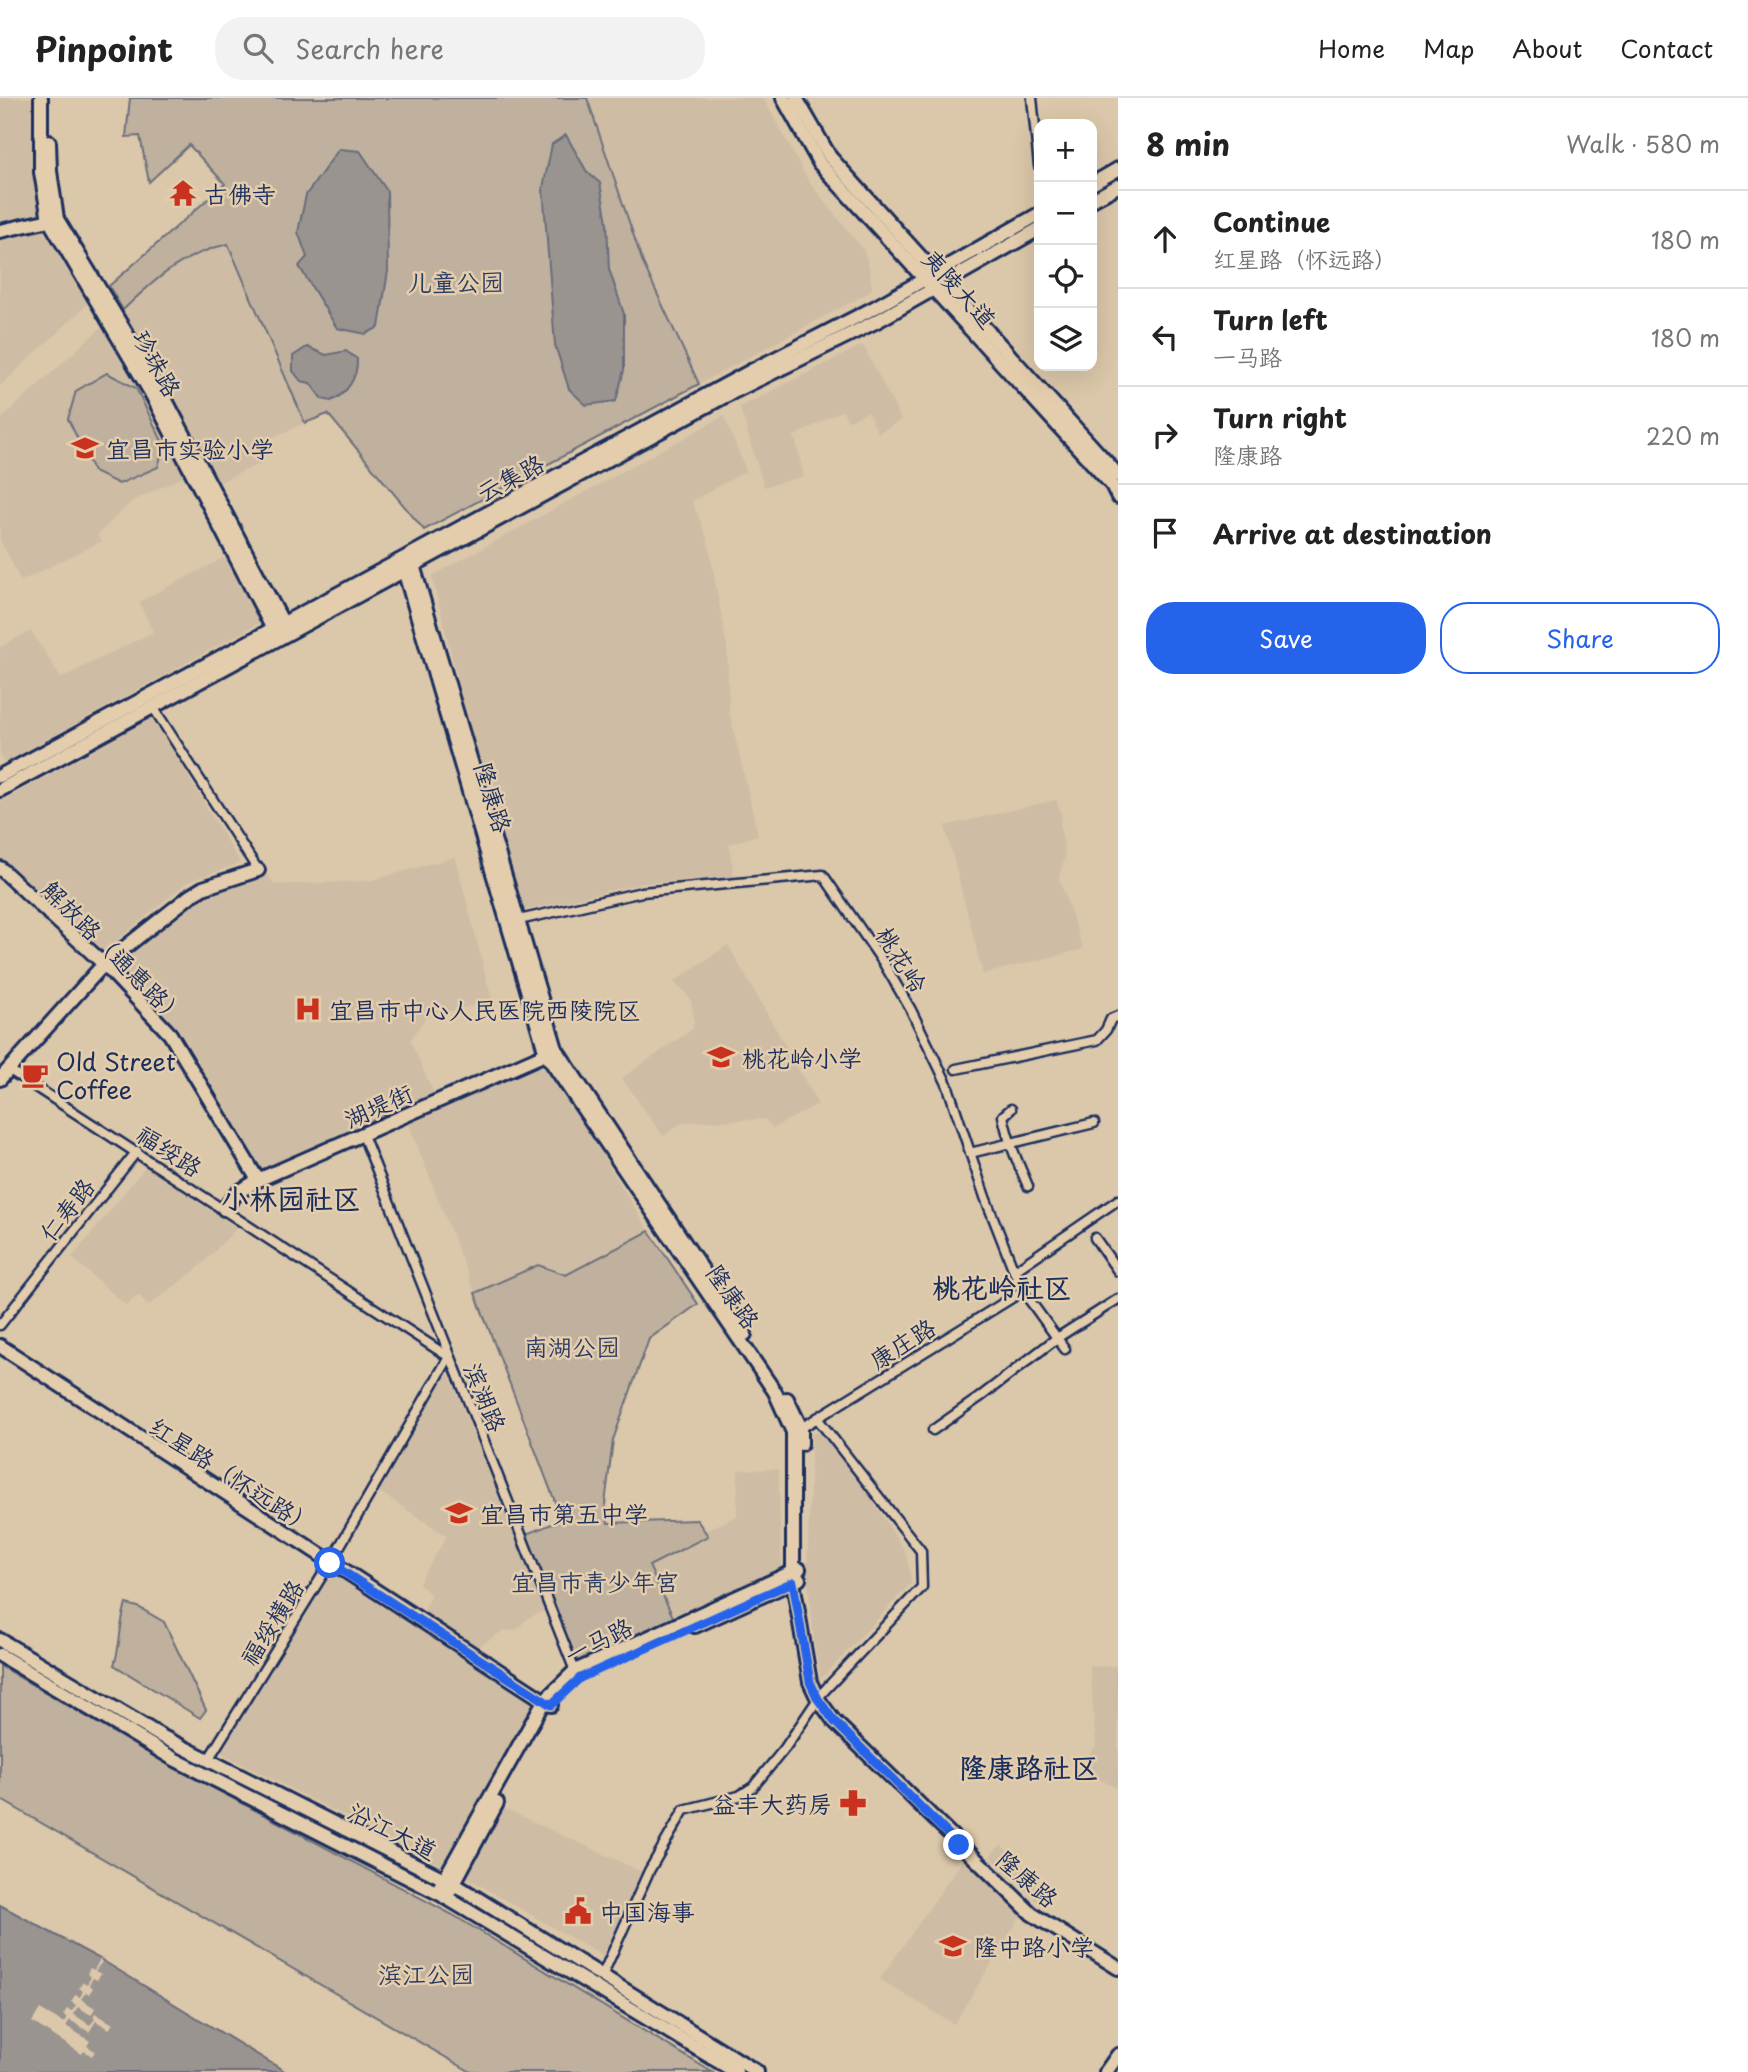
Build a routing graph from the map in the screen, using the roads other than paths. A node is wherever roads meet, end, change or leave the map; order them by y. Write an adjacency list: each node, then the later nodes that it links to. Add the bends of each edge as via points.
1 (41, 98): 12 (main road, 珍珠路, via 41,172)
2 (48, 98): 12 (main road, 珍珠路)
3 (783, 98): 15 (main road, 夷陵大道, via 820,164)
4 (796, 98): 15 (main road, 夷陵大道, via 830,157)
5 (1032, 98): 6 (street)
6 (1034, 119)
7 (1118, 169): 8 (main road)
8 (1095, 182)
9 (1118, 186): 10 (main road)
10 (1097, 197)
11 (1034, 217): 15 (main road, 云集路)
12 (53, 219): 13 (main road); 18 (main road, 珍珠路, via 160,389)
13 (0, 231)
14 (1034, 231): 15 (main road, 云集路)
15 (934, 281): 16 (main road, 夷陵大道); 17 (main road, 云集路, via 879,320)
16 (1116, 484)
17 (407, 562): 18 (main road, 云集路); 24 (main road, 隆康路); 27 (main road, 隆康路)
18 (281, 631): 19 (main road, 云集路); 20 (main road, 云集路)
19 (153, 708): 21 (main road, 云集路); 23 (street)
20 (0, 776)
21 (0, 790)
22 (0, 868): 25 (main road, 解放路（通惠路）)
23 (258, 870): 25 (main road, via 190,896)
24 (519, 920): 27 (main road, 隆康路); 35 (street, 桃花岭, via 642,892 823,875 911,1010 947,1084)
25 (104, 964): 29 (main road); 36 (main road, 解放路（通惠路）, via 170,1034)
26 (1118, 1016): 28 (street, via 1097,1040)
27 (551, 1051): 32 (main road, 湖堤街); 51 (main road, 隆康路, via 782,1388); 54 (main road, 隆康路, via 775,1392 793,1432)
28 (957, 1069)
29 (4, 1074): 34 (street, 福绥路)
30 (1011, 1109): 33 (street, via 1003,1116)
31 (1094, 1123): 33 (street)
32 (363, 1135): 36 (main road, 湖堤街); 49 (street, 滨湖路)
33 (1010, 1143): 35 (street); 37 (street)
34 (137, 1151): 39 (street, 福绥路); 45 (street, 仁寿路)
35 (971, 1153): 41 (street, 桃花岭)
36 (258, 1180): 39 (main road, 湖堤街, via 237,1193)
37 (1028, 1186)
38 (1118, 1200): 41 (street)
39 (224, 1209): 49 (street, 福绥路)
40 (1095, 1238): 42 (street)
41 (1014, 1271): 43 (street, 桃花岭)
42 (1118, 1271)
43 (1023, 1291): 46 (street, 桃花岭); 50 (street, 康庄路)
44 (1118, 1299): 46 (street)
45 (0, 1325)
46 (1057, 1338): 48 (street, 桃花岭); 52 (street)
47 (0, 1346): 53 (main road, 红星路（怀远路）)
48 (1065, 1349)
49 (449, 1357): 53 (street, 福绥横路); 57 (street, 滨湖路)
50 (817, 1418): 51 (street, 康庄路); 58 (street, via 921,1552 922,1587)
51 (801, 1428): 54 (main road, 隆康路)
52 (933, 1430)
53 (330, 1563): 59 (main road, 红星路（怀远路）); 60 (street, 福绥横路)
54 (796, 1575): 57 (main road, 一马路); 58 (main road, 隆康路); 59 (main road, 一马路, via 580,1678)
55 (0, 1640): 60 (main road, 沿江大道)
56 (0, 1655): 62 (main road, 沿江大道, via 174,1759)
57 (575, 1671): 59 (main road, 一马路)
58 (820, 1696): 63 (main road, 隆康路, via 1036,1908); 64 (main road, 隆康路, via 844,1731 1032,1914); 65 (street, via 753,1787 738,1796 684,1810 649,1871)
59 (547, 1703): 61 (main road, 一马路)
60 (208, 1760): 61 (main road, 沿江大道)
61 (449, 1882): 62 (main road, 一马路); 65 (main road, 沿江大道)
62 (442, 1895): 67 (main road, 沿江大道)
63 (1118, 1959)
64 (1118, 1968)
65 (602, 1976): 68 (main road, 沿江大道)
66 (1118, 2055): 69 (main road)
67 (736, 2072)
68 (757, 2072)
69 (1106, 2072)

